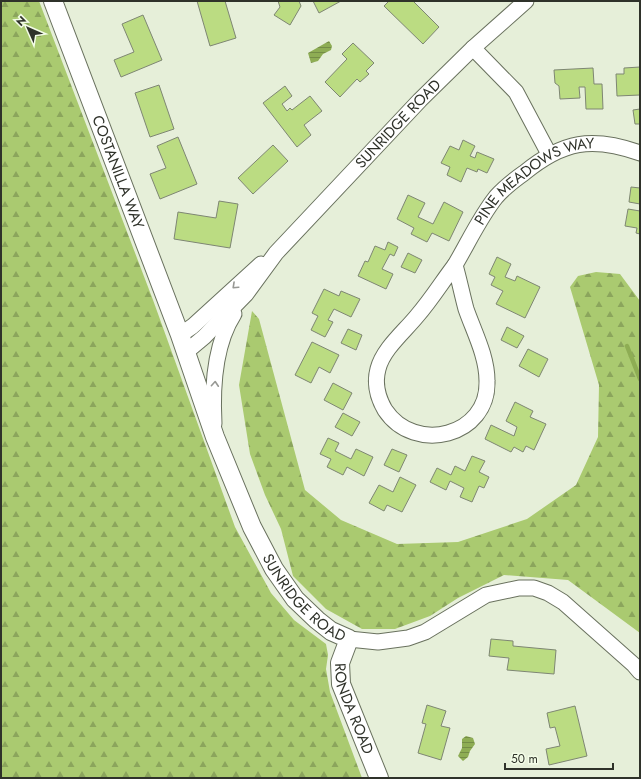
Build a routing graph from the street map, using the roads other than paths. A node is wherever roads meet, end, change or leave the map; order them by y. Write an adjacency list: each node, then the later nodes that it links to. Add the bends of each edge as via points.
1 (53, 1): 9 (street, COSTANILLA WAY)
2 (526, 1): 3 (street, SUNRIDGE ROAD)
3 (473, 48): 5 (street, via 516,92); 6 (street, SUNRIDGE ROAD)
4 (640, 153): 5 (street, PINE MEADOWS WAY, via 607,145 581,144)
5 (549, 154): 7 (street, PINE MEADOWS WAY, via 507,186 496,198)
6 (276, 253): 8 (street, SUNRIDGE ROAD); 9 (street, SUNRIDGE ROAD, one-way to 9, via 253,270 193,326)
7 (455, 265): 7 (street, PINE MEADOWS WAY, via 384,356 378,369 378,393 380,402 388,414 404,429 426,436 450,432 463,426 476,415 483,402 487,383 486,366 466,308)
8 (246, 294): 9 (street, SUNRIDGE ROAD, via 204,337); 10 (street, one-way to 8, via 213,407 219,344 227,324)
9 (183, 344): 10 (street, SUNRIDGE ROAD)
10 (215, 437): 11 (street, SUNRIDGE ROAD, via 252,527 281,581 317,620 331,631)
11 (349, 639): 12 (street, SUNRIDGE ROAD, via 378,642 408,638 432,629 486,595 534,588 563,602); 13 (street, RONDA ROAD, via 340,663 341,684)
12 (640, 672)
13 (379, 778)

